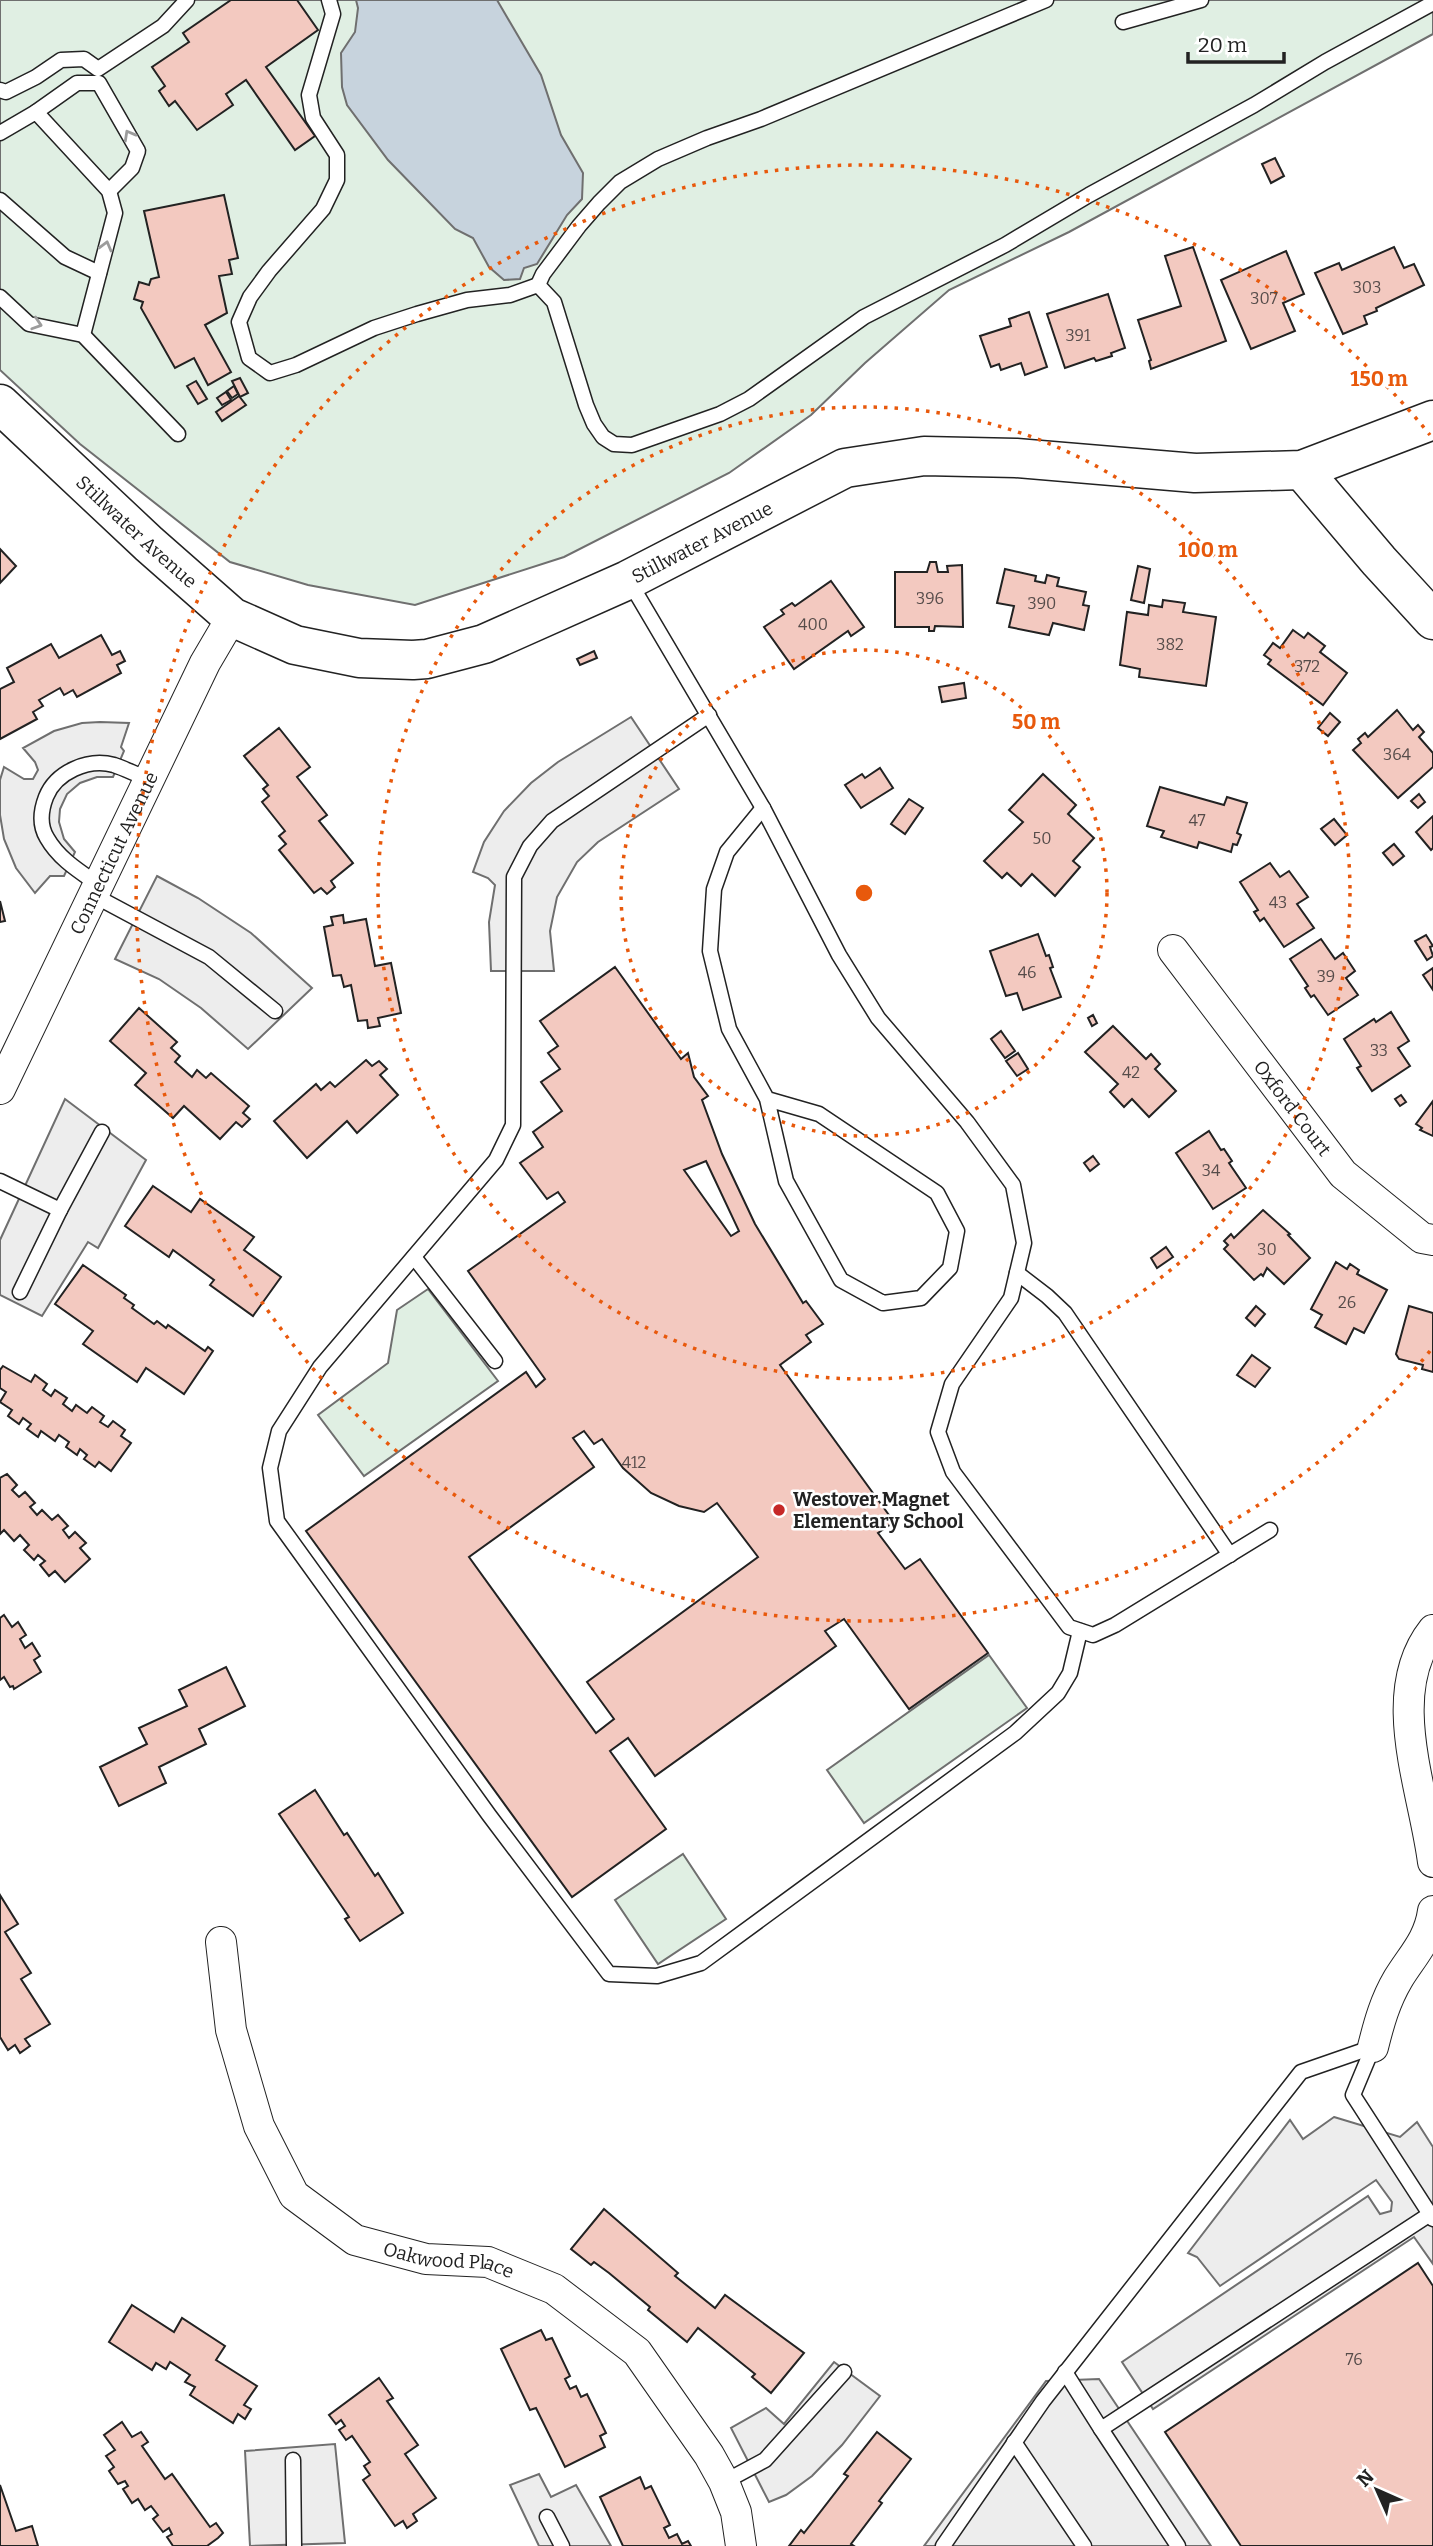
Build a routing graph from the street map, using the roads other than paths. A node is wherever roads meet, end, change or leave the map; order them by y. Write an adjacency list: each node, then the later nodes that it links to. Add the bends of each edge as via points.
1 (187, 0): 7 (lane, via 163,26)
2 (329, 0): 14 (lane, via 333,14 309,95 313,118 337,155 337,180 323,209 250,297 239,322 249,358 270,373 416,314)
3 (1046, 0): 14 (lane, via 658,159 620,182 599,203)
4 (1201, 0): 6 (lane)
5 (1433, 3): 14 (lane, via 1005,245 864,317 749,399 632,445 614,444 594,424 554,302)
6 (1123, 22)
7 (98, 76): 8 (lane, via 84,59 61,60 6,92); 9 (lane, via 77,83); 11 (lane, one-way to 7, via 132,168 138,151)
8 (0, 90)
9 (36, 112): 10 (lane); 11 (lane)
10 (0, 133)
11 (109, 191): 13 (lane, one-way to 11, via 115,213)
12 (0, 200): 13 (lane, via 65,257)
13 (99, 273): 16 (lane)
14 (538, 285)
15 (0, 297): 16 (lane, one-way to 16, via 29,324)
16 (83, 335): 19 (lane)
17 (0, 404): 22 (main road, Stillwater Avenue)
18 (1433, 420): 20 (main road, Stillwater Avenue)
19 (178, 434)
20 (1302, 470): 21 (main road, Stillwater Avenue, via 1195,473 1016,458 924,456 845,468); 23 (main road)
21 (628, 580): 22 (main road, Stillwater Avenue, via 484,645 427,659 359,659 295,645); 24 (lane)
22 (232, 617): 25 (street, Connecticut Avenue)
23 (1433, 620)
24 (709, 715): 26 (lane); 36 (lane, via 552,821 530,846 514,877 513,1125 496,1160)
25 (149, 779): 27 (street, Connecticut Avenue); 27 (lane, via 111,764 87,765 50,786 41,811 45,836 60,857)
26 (763, 808): 31 (lane, via 727,852 714,889 710,951 729,1029); 37 (lane, via 839,955 878,1018 967,1122 1013,1185 1024,1243)
27 (96, 890): 29 (lane, via 209,957); 30 (street, Connecticut Avenue)
28 (1173, 950): 35 (street, Oxford Court, via 1343,1174 1422,1238)
29 (275, 1011)
30 (0, 1088)
31 (766, 1099): 31 (lane, via 786,1181 841,1280 883,1303 921,1298 950,1268 957,1231 937,1193 819,1114)
32 (102, 1132): 34 (lane)
33 (0, 1181): 34 (lane)
34 (60, 1210): 38 (lane)
35 (1433, 1240)
36 (414, 1257): 39 (lane); 43 (lane, via 320,1367 279,1431 270,1468 277,1521 488,1815 609,1974 657,1976 701,1963 1015,1733 1058,1693 1070,1673)
37 (1017, 1273): 41 (lane, via 1065,1313); 43 (lane, via 1011,1298 952,1384 938,1432 953,1472 1069,1627)
38 (20, 1292)
39 (495, 1361)
40 (1270, 1530): 41 (lane)
41 (1230, 1555): 43 (lane, via 1115,1625 1093,1634)
42 (1433, 1630): 44 (street, via 1413,1665 1408,1691 1412,1745)
43 (1080, 1631)
44 (1433, 1862)
45 (1433, 1911): 47 (street)
46 (221, 1942): 55 (street, Oakwood Place, via 231,2030 259,2126 294,2196 355,2240 426,2259 488,2262 554,2289 637,2352)
47 (1425, 1956): 48 (street, via 1398,1979 1383,2009)
48 (1373, 2047): 49 (lane, via 1353,2095); 51 (lane, via 1301,2072)
49 (1431, 2217): 52 (lane)
50 (844, 2372): 55 (lane, via 765,2460)
51 (1065, 2372): 52 (lane); 53 (lane)
52 (1101, 2429): 62 (lane)
53 (1014, 2442): 60 (lane); 61 (lane)
54 (293, 2459): 57 (lane)
55 (724, 2482): 59 (street, Oakwood Place, via 736,2512)
56 (547, 2517): 58 (lane)
57 (294, 2546)
58 (562, 2546)
59 (741, 2546)
60 (943, 2546)
61 (1084, 2546)
62 (1178, 2546)

